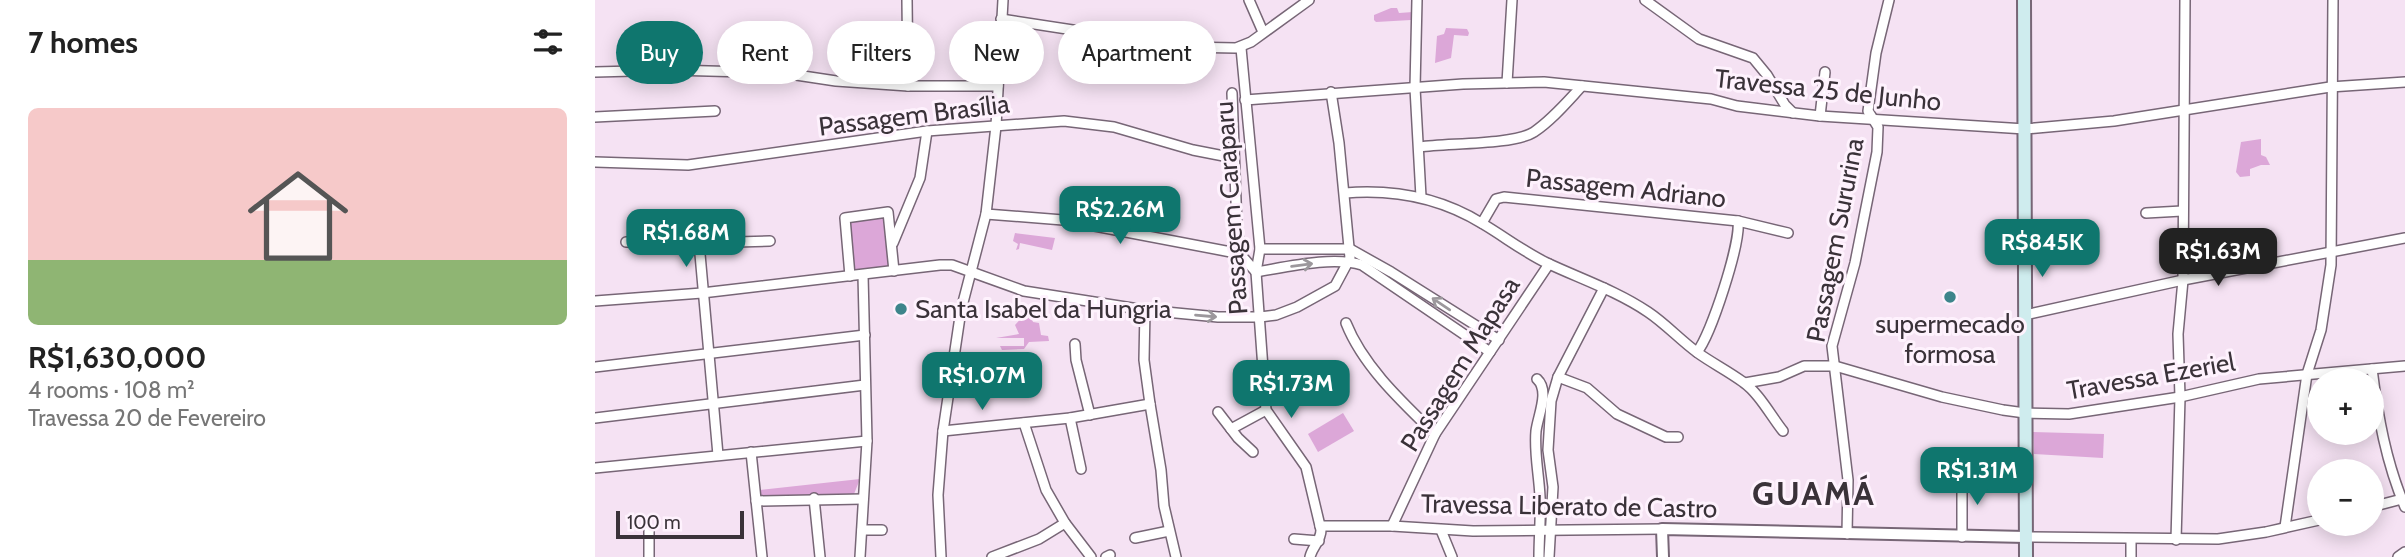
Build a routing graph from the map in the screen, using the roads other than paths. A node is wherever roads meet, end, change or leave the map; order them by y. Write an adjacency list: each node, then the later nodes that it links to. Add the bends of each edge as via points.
1 (907, 0): 19 (street)
2 (1003, 0): 12 (street)
3 (1249, 0): 13 (street)
4 (1308, 0): 13 (street)
5 (1417, 0): 23 (street)
6 (1512, 0): 18 (street)
7 (1645, 0): 29 (street, via 1699,39 1753,58)
8 (1889, 0): 32 (street, Passagem Sururina, via 1868,111)
9 (2024, 0): 34 (main road)
10 (2185, 0): 27 (street)
11 (2333, 0): 22 (street)
12 (1002, 19): 14 (street, via 1184,47); 20 (street)
13 (1263, 32): 14 (street)
14 (1241, 48): 26 (street, Passagem Caraparu)
15 (595, 72): 19 (street, via 783,73)
16 (1825, 72): 30 (street)
17 (2405, 82): 22 (street, Travessa 25 de Junho)
18 (1507, 83): 21 (street, Travessa 25 de Junho); 23 (street, Travessa 25 de Junho)
19 (908, 86): 20 (street)
20 (998, 86): 33 (street)
21 (1582, 86): 29 (street, Travessa 25 de Junho); 36 (street, via 1532,134)
22 (2330, 87): 27 (street, Travessa 25 de Junho); 53 (street)
23 (1415, 88): 24 (street, Travessa 25 de Junho); 36 (street)
24 (1331, 92): 26 (street, Travessa 25 de Junho); 39 (street)
25 (1232, 93): 37 (street, Passagem Caraparu)
26 (1245, 100): 52 (street, Passagem Caraparu)
27 (2184, 108): 34 (street, Travessa 25 de Junho, via 2115,121); 41 (street)
28 (715, 111): 31 (street)
29 (1793, 113): 30 (street, Travessa 25 de Junho)
30 (1820, 116): 32 (street, Travessa 25 de Junho)
31 (595, 117)
32 (1873, 121): 34 (street, Travessa 25 de Junho); 75 (street, Passagem Sururina, via 1878,127 1878,152 1832,346)
33 (996, 126): 35 (street, Passagem Brasília); 37 (street, Passagem Brasília, via 1041,121 1088,123); 43 (street)
34 (2025, 129): 67 (main road)
35 (927, 131): 38 (street, Passagem Brasília, via 688,165); 51 (street, via 920,178)
36 (1420, 147): 40 (street)
37 (1234, 158): 54 (street, Passagem Caraparu)
38 (595, 162)
39 (1345, 193): 40 (street); 55 (street)
40 (1421, 197): 45 (street)
41 (2182, 211): 42 (street); 62 (street)
42 (2146, 213)
43 (986, 214): 54 (street, via 1063,220); 58 (street)
44 (1738, 221): 45 (street, Passagem Adriano, via 1504,197 1496,199); 46 (street, Passagem Adriano); 73 (street, Passagem Adriano, via 1718,304)
45 (1482, 223): 56 (street)
46 (1789, 233)
47 (2405, 238): 53 (street)
48 (770, 241): 50 (street)
49 (626, 242): 50 (street)
50 (699, 243): 64 (street)
51 (892, 244): 57 (street); 61 (street, via 888,212 845,218)
52 (1260, 249): 55 (street); 59 (street, Passagem Caraparu)
53 (2331, 253): 62 (street); 78 (street, via 2321,330)
54 (1241, 255): 59 (street)
55 (1350, 256): 59 (street, one-way to 55); 68 (street, via 1330,290 1286,312); 72 (street); 72 (street, one-way to 55, via 1391,272)
56 (1549, 264): 63 (street); 72 (street, Passagem Mapasa)
57 (894, 271): 58 (street, via 951,265); 60 (street)
58 (972, 272): 66 (street, via 1033,293); 96 (street, via 961,310)
59 (1256, 272): 68 (street, Passagem Caraparu)
60 (863, 275): 61 (street); 70 (street)
61 (851, 276): 64 (street)
62 (2183, 280): 67 (street); 85 (street, via 2178,334)
63 (1604, 288): 73 (street, via 1649,312); 81 (street)
64 (702, 293): 65 (street); 74 (street)
65 (595, 301)
66 (1145, 310): 68 (street, one-way to 68); 87 (street, via 1144,360)
67 (2025, 315): 90 (main road)
68 (1260, 317): 88 (street, Passagem Caraparu)
69 (1346, 323): 98 (street, via 1376,372)
70 (865, 335): 74 (street); 84 (street)
71 (1075, 344): 91 (street)
72 (1494, 346): 98 (street, Passagem Mapasa)
73 (1697, 352): 83 (street)
74 (708, 354): 77 (street); 86 (street)
75 (1835, 366): 83 (street, Travessa Ezeriel, via 1804,366 1779,377); 90 (street, Travessa Ezeriel, via 1942,397); 126 (street, Passagem Sururina, via 1848,480)
76 (2405, 366): 79 (street, Travessa Ezeriel)
77 (595, 367)
78 (2309, 368)
79 (2383, 368)
80 (2307, 374): 85 (street, Travessa Ezeriel, via 2249,380); 117 (street)
81 (1558, 377): 99 (street, via 1587,387 1617,414 1666,437); 125 (street, via 1549,417)
82 (1537, 379): 124 (street, via 1543,389 1535,440)
83 (1745, 383): 97 (street)
84 (865, 385): 86 (street); 100 (street)
85 (2180, 397): 90 (street, Travessa Ezeriel, via 2089,412); 132 (street)
86 (713, 402): 92 (street); 104 (street)
87 (1150, 404): 91 (street); 123 (street)
88 (1266, 410): 95 (street); 114 (street, via 1305,467)
89 (1219, 412): 95 (street)
90 (2025, 413): 128 (main road)
91 (1090, 415): 93 (street)
92 (595, 418)
93 (1070, 418): 94 (street); 106 (street)
94 (1024, 423): 96 (street); 116 (street, via 1046,490)
95 (1231, 429): 102 (street)
96 (943, 431): 140 (street, via 938,495)
97 (1783, 431)
98 (1435, 434): 115 (street, Passagem Mapasa)
99 (1678, 437)
100 (867, 441): 103 (street); 109 (street)
101 (2384, 444): 111 (street)
102 (1253, 452)
103 (751, 453): 104 (street); 110 (street)
104 (718, 455): 105 (street)
105 (595, 468)
106 (1081, 469)
107 (1962, 477): 127 (street)
108 (814, 498): 109 (street); 110 (street); 138 (street)
109 (863, 499): 119 (street)
110 (756, 501): 137 (street)
111 (2403, 503): 112 (street)
112 (2384, 505)
113 (2307, 522): 117 (street, Travessa Liberato de Castro)
114 (1320, 526): 115 (street, Travessa Liberato de Castro); 133 (street)
115 (1392, 526): 121 (street, Travessa Liberato de Castro)
116 (1068, 527): 135 (street); 141 (street)
117 (2285, 527): 132 (street, Travessa Liberato de Castro, via 2218,539)
118 (1662, 529): 125 (street, Travessa Liberato de Castro); 126 (street, Travessa Liberato de Castro); 147 (street)
119 (862, 530): 120 (street); 139 (street)
120 (882, 530)
121 (1441, 530): 124 (street, Travessa Liberato de Castro); 144 (street)
122 (649, 531): 136 (street)
123 (1169, 531): 129 (street); 142 (street)
124 (1539, 531): 125 (street, Travessa Liberato de Castro); 145 (street)
125 (1550, 531): 146 (street)
126 (1847, 534): 127 (street, Travessa Liberato de Castro)
127 (1962, 537): 128 (street, Travessa Liberato de Castro)
128 (2026, 537): 131 (street, Travessa Liberato de Castro); 148 (main road)
129 (1135, 538)
130 (1294, 539): 133 (street)
131 (2131, 539): 132 (street, Travessa Liberato de Castro); 149 (street)
132 (2176, 540)
133 (1319, 541): 143 (street)
134 (2405, 552): 150 (street)
135 (1086, 555)
136 (649, 557)
137 (762, 557)
138 (820, 557)
139 (860, 557)
140 (941, 557)
141 (992, 557)
142 (1176, 557)
143 (1310, 557)
144 (1452, 557)
145 (1539, 557)
146 (1549, 557)
147 (1663, 557)
148 (2026, 557)
149 (2131, 557)
150 (2398, 557)

